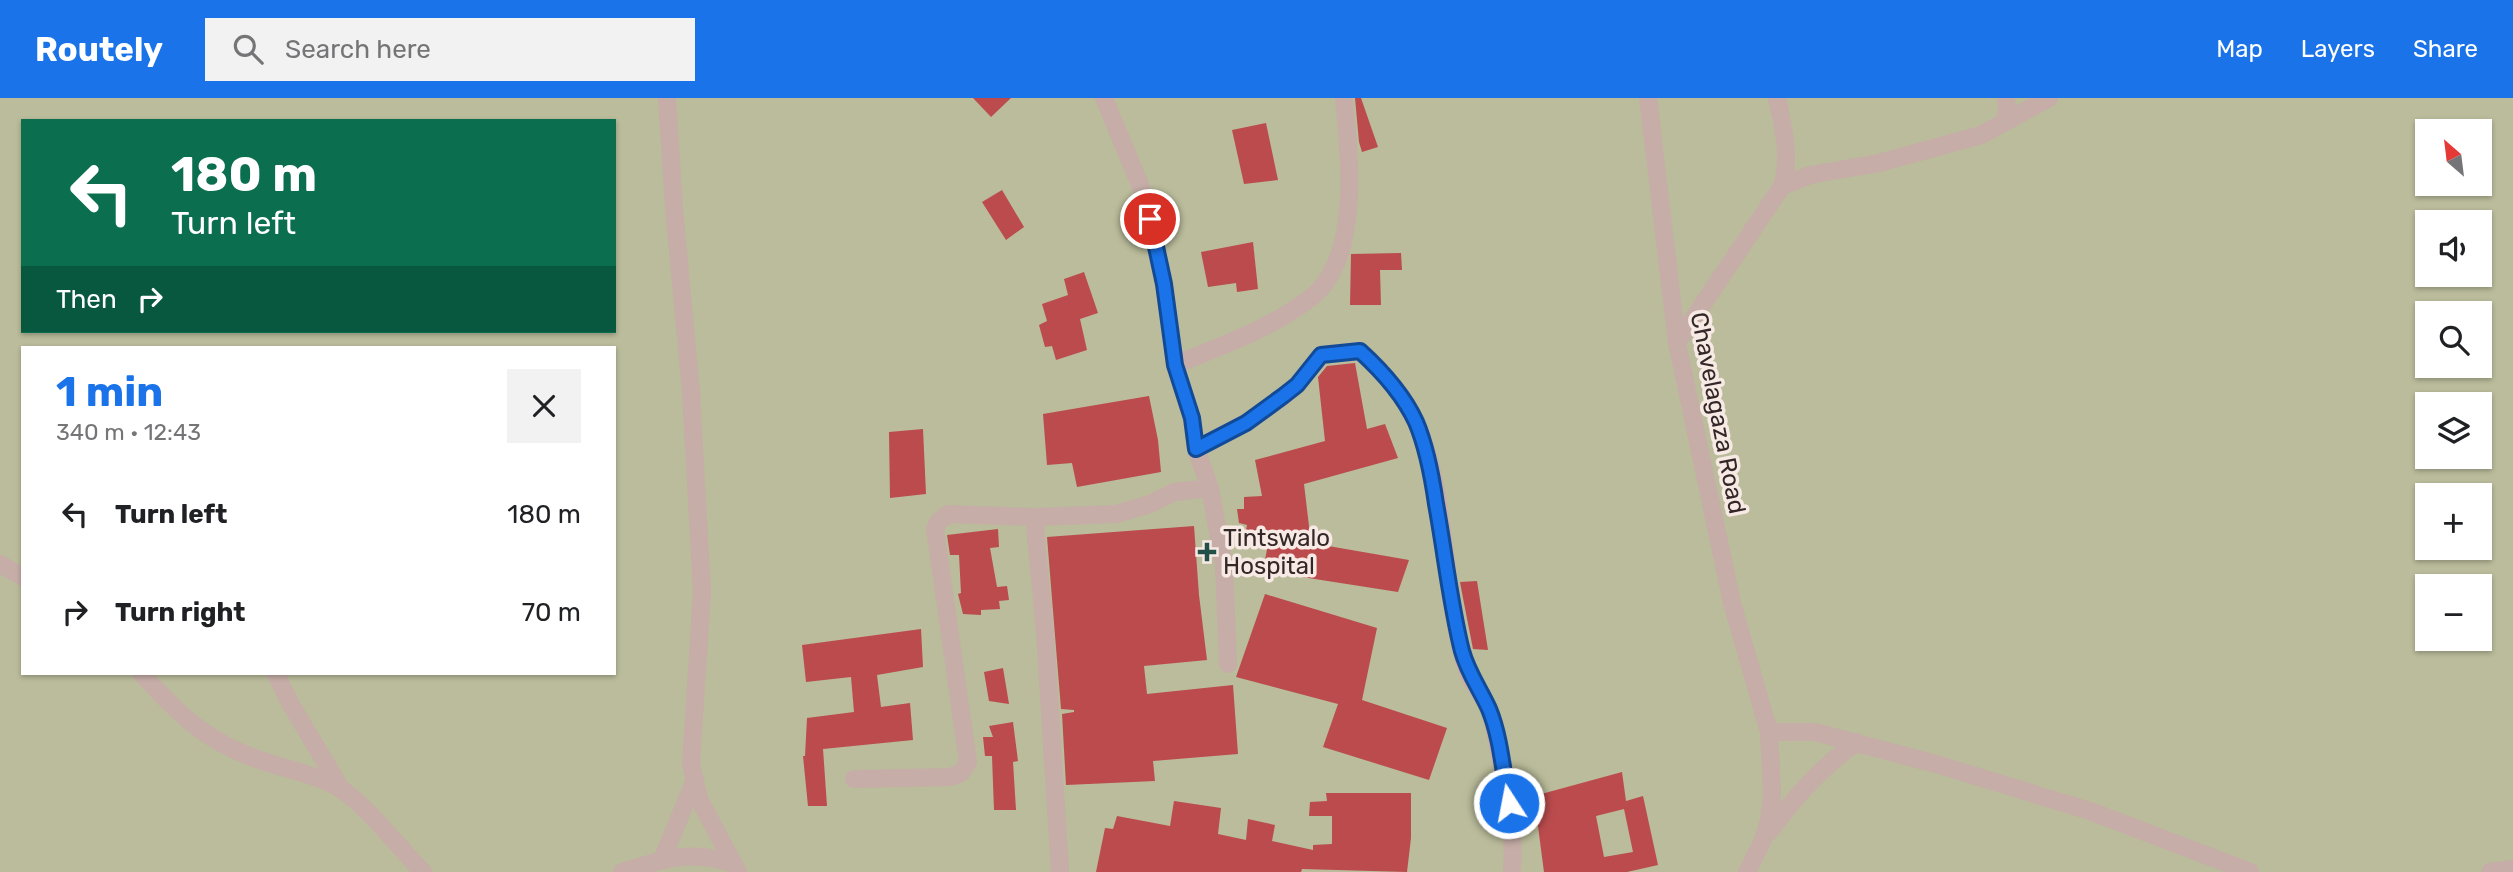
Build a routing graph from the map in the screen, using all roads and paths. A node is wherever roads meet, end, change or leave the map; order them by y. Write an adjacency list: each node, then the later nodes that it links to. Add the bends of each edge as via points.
1 (667, 98): 23 (street, via 702,592 692,722)
2 (1104, 98): 11 (street, via 1150,219)
3 (1648, 98): 10 (street, Chavelagaza Road)
4 (1777, 98): 9 (street, via 1787,158)
5 (2006, 98): 8 (street)
6 (2049, 98): 8 (street)
7 (1344, 101): 11 (street, via 1351,161 1349,203 1334,270 1315,295 1255,332)
8 (2004, 123): 9 (street, via 1981,135 1879,163 1810,175)
9 (1782, 187): 10 (street)
10 (1677, 342): 20 (street, Chavelagaza Road, via 1732,603)
11 (1175, 365): 12 (street, via 1192,418)
12 (1196, 449): 13 (street); 32 (street, via 1246,423 1283,396 1321,355 1360,351 1400,394 1424,444 1463,655 1494,726 1509,803)
13 (1210, 488): 14 (street, via 1174,492 1116,514); 17 (street, via 1224,565)
14 (1034, 517): 22 (street, via 948,514 935,529 968,762 965,768 950,777); 31 (street)
15 (0, 564): 16 (street)
16 (21, 576)
17 (1227, 664)
18 (143, 675): 24 (street, via 183,718 223,746 323,779)
19 (276, 675): 24 (street)
20 (1769, 732): 21 (street, via 1815,732); 25 (street, Chavelagaza Road, via 1772,794)
21 (1857, 742): 25 (street, via 1802,790); 34 (street, via 2090,811)
22 (854, 779)
23 (694, 782): 26 (street); 27 (street)
24 (342, 790): 29 (street)
25 (1763, 840): 33 (street)
26 (662, 860): 27 (street, via 702,856); 30 (street)
27 (736, 868)
28 (2513, 869): 35 (street)
29 (423, 872)
30 (622, 872)
31 (1060, 872)
32 (1512, 872)
33 (1747, 872)
34 (2250, 872)
35 (2490, 872)

